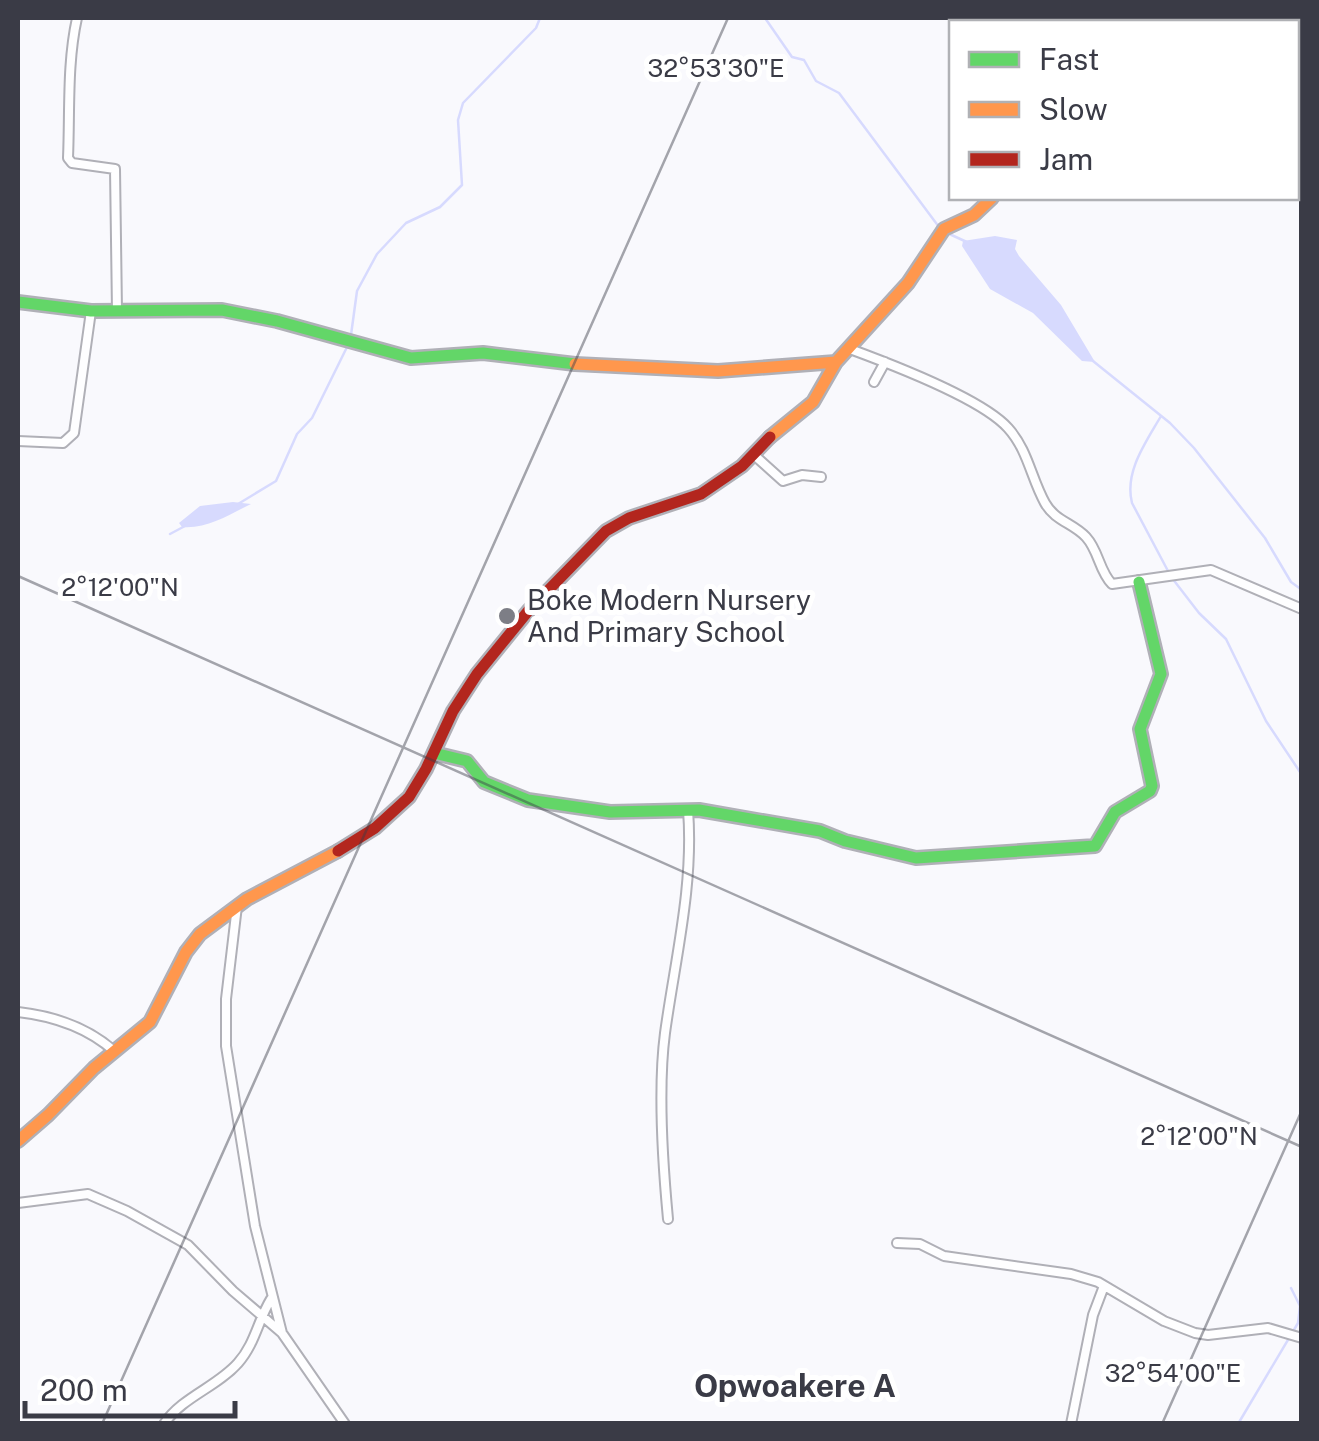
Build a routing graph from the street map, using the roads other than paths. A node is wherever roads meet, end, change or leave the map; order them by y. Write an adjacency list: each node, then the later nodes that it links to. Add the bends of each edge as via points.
1 (77, 18): 5 (street, via 68,158 115,169)
2 (990, 200): 6 (street, via 944,229)
3 (18, 302): 4 (street)
4 (91, 311): 5 (street); 10 (street, via 74,433 63,443)
5 (116, 311): 7 (street, via 222,310 411,358 482,354 718,371)
6 (850, 349): 7 (street); 8 (street)
7 (836, 362): 11 (street, via 813,402)
8 (885, 362): 9 (street); 13 (street, via 1008,427 1053,515 1086,538 1108,580)
9 (874, 382)
10 (18, 441)
11 (754, 455): 12 (street, via 783,481); 15 (street, via 701,494 606,531 490,657 460,698)
12 (822, 477)
13 (1139, 582): 14 (street, via 1211,570); 16 (street, via 1161,674 1140,729 1152,786 1120,807 1095,846 916,858 820,831)
14 (1302, 609)
15 (434, 753): 16 (street, via 467,761 484,782 528,800 610,812); 17 (street, via 411,794 378,827)
16 (688, 810): 22 (street, via 685,911 663,1076)
17 (237, 906): 19 (street, via 190,944 158,1012); 25 (street, via 226,1046)
18 (18, 1012): 19 (street, via 72,1024)
19 (114, 1051): 20 (street)
20 (18, 1141)
21 (18, 1203): 26 (street, via 66,1194 102,1198 188,1245)
22 (668, 1219)
23 (897, 1243): 24 (street, via 1072,1274)
24 (1104, 1286): 28 (street, via 1195,1333 1268,1328); 31 (street)
25 (271, 1299): 26 (street); 27 (street)
26 (261, 1315): 27 (street); 29 (street, via 236,1366)
27 (282, 1332): 30 (street)
28 (1302, 1338)
29 (164, 1424)
30 (344, 1424)
31 (1071, 1424)

